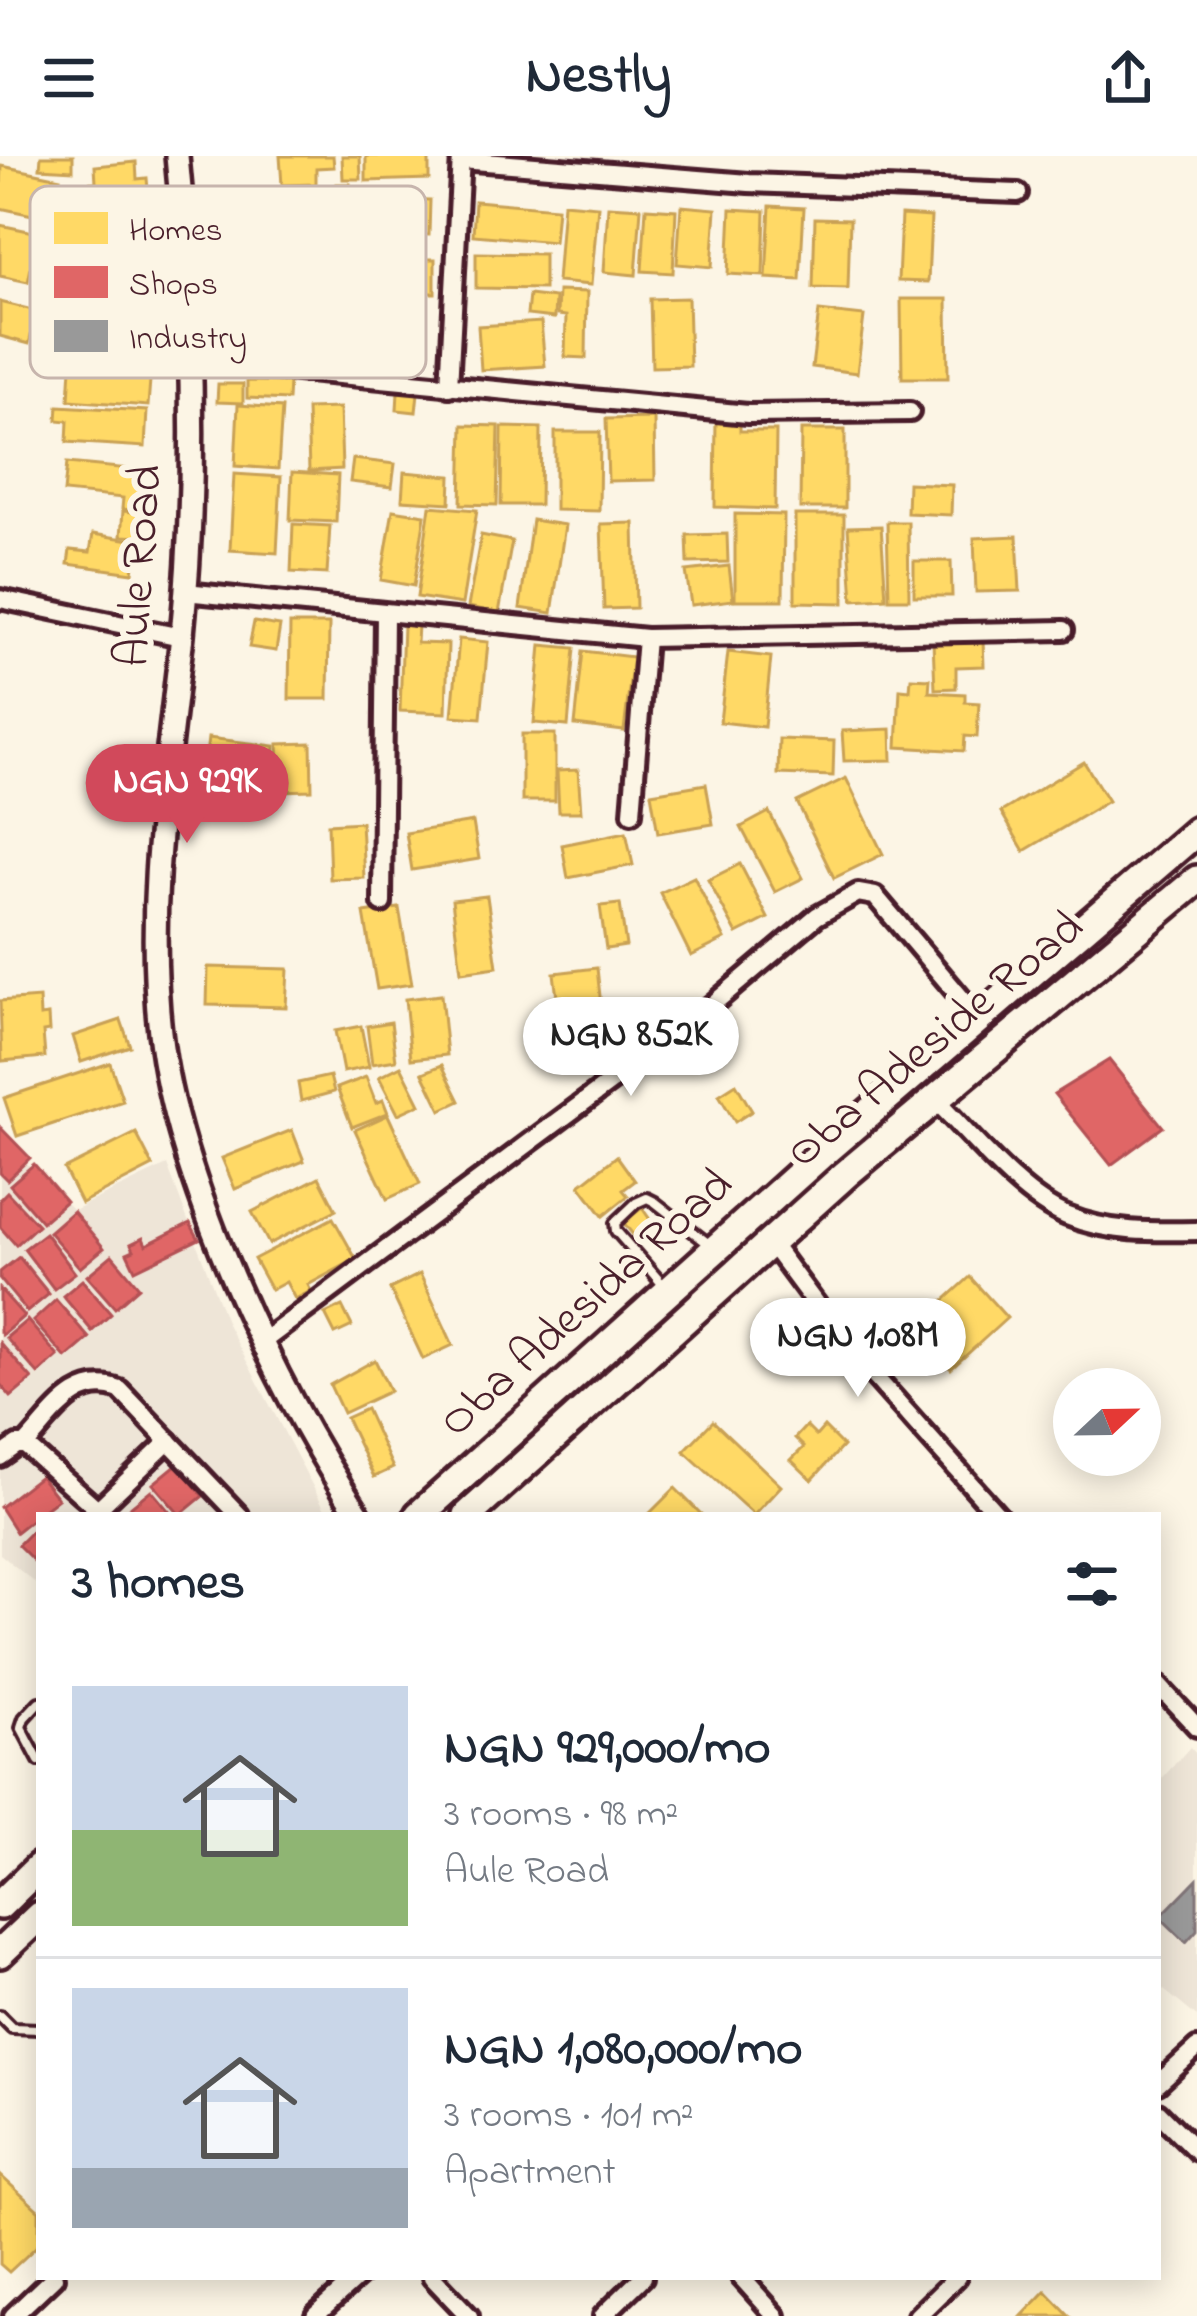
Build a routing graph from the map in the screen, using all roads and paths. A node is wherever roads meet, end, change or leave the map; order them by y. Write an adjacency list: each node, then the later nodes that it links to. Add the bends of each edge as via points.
1 (178, 156): 3 (street, Aule Road)
2 (461, 158): 4 (street, via 749,183); 7 (street)
3 (180, 186)
4 (1018, 193)
5 (192, 378): 9 (street, Aule Road)
6 (356, 378): 7 (street)
7 (449, 387): 8 (street, via 748,414)
8 (910, 412)
9 (185, 592): 11 (street); 13 (street, Aule Road)
10 (0, 599): 13 (street)
11 (385, 614): 14 (street); 18 (street)
12 (1064, 630): 14 (street)
13 (182, 638): 27 (street, Aule Road, via 164,762 154,930 160,1035 181,1134)
14 (646, 638): 15 (street)
15 (632, 813)
16 (1197, 831): 19 (main road, Oba Adesida Road)
17 (1197, 880): 20 (main road, Oba Adeside Road)
18 (382, 903)
19 (1066, 941): 20 (main road); 21 (main road, Oba Adesida Road)
20 (1091, 967): 22 (main road, Oba Adeside Road)
21 (978, 1018): 25 (main road, Oba Adesida Road); 27 (street, via 875,896 858,893 817,916 694,1020)
22 (934, 1099): 23 (street, via 1036,1198 1068,1216 1131,1231); 24 (main road, Oba Adeside Road)
23 (1197, 1232)
24 (770, 1242): 35 (main road, Oba Adeside Road); 36 (street, via 844,1342)
25 (716, 1250): 26 (main road, Oba Adesida Road); 26 (lane, via 655,1202 636,1202 616,1231)
26 (669, 1292): 34 (main road, Oba Adesida Road)
27 (262, 1342): 33 (street, Aule Road)
28 (169, 1441): 29 (street, via 120,1390 92,1384); 31 (street); 32 (street)
29 (26, 1445): 30 (street); 31 (street)
30 (0, 1457)
31 (101, 1512)
32 (236, 1512)
33 (356, 1512)
34 (422, 1512)
35 (471, 1512)
36 (995, 1512)
37 (1161, 1688): 39 (street)
38 (36, 1705): 40 (lane, via 21,1727)
39 (1197, 1727)
40 (36, 1755)
41 (36, 1870): 42 (main road)
42 (0, 1905)
43 (36, 1919): 44 (main road)
44 (0, 1953)
45 (0, 2016): 46 (lane, via 11,2028)
46 (36, 2030)
47 (1197, 2048): 48 (street)
48 (1161, 2081)
49 (1161, 2115): 50 (street)
50 (1197, 2151)
51 (50, 2280): 57 (street)
52 (355, 2280): 58 (street)
53 (435, 2280): 59 (street)
54 (640, 2280): 60 (street)
55 (744, 2280): 61 (street)
56 (954, 2280): 62 (street)
57 (6, 2314)
58 (315, 2316)
59 (469, 2316)
60 (603, 2316)
61 (776, 2316)
62 (916, 2316)

